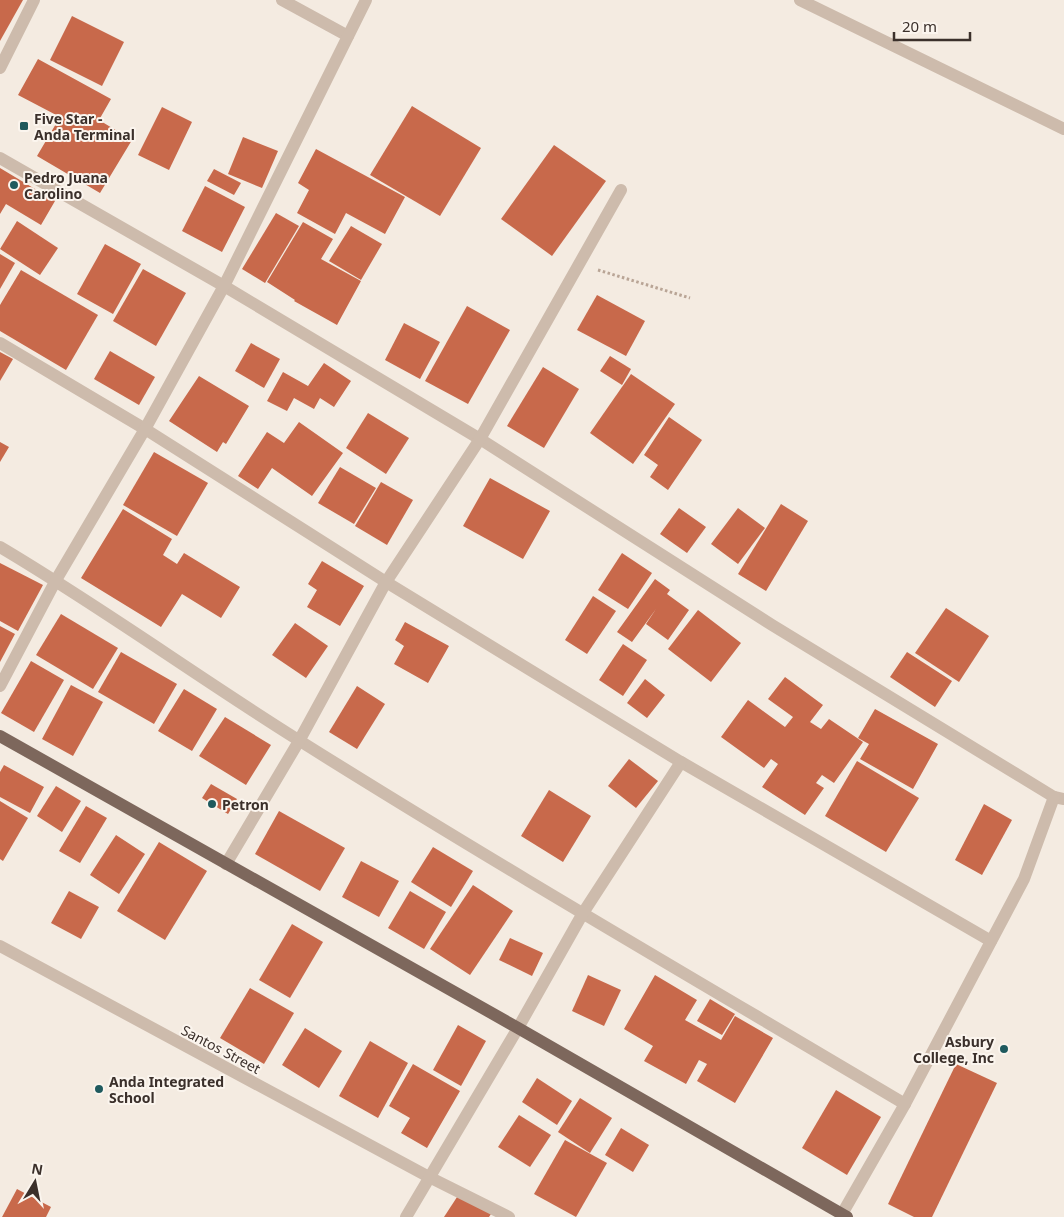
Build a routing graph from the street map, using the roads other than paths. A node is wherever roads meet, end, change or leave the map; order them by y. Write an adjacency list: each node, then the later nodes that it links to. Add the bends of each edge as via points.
1 (34, 0): 6 (street)
2 (282, 0): 5 (street)
3 (366, 0): 5 (street)
4 (800, 0): 7 (street)
5 (348, 36): 10 (street)
6 (0, 68)
7 (1064, 129)
8 (0, 158): 10 (street)
9 (621, 190): 13 (street)
10 (224, 286): 12 (street); 13 (street)
11 (0, 343): 12 (street)
12 (145, 429): 15 (street); 16 (street)
13 (480, 439): 16 (street); 21 (street, via 772,625)
14 (0, 547): 15 (street)
15 (56, 580): 17 (street); 19 (street)
16 (386, 582): 19 (street); 20 (street)
17 (0, 686)
18 (0, 736): 22 (main road)
19 (300, 741): 22 (street); 23 (street)
20 (681, 762): 23 (street); 24 (street)
21 (1059, 798): 24 (street, via 1024,879)
22 (226, 864): 26 (main road)
23 (583, 914): 26 (street); 27 (street)
24 (991, 941): 27 (street)
25 (0, 946): 28 (street, Santos Street)
26 (518, 1028): 28 (street); 29 (main road)
27 (905, 1104): 29 (street)
28 (428, 1177): 30 (street); 31 (street, Santos Street)
29 (845, 1216)
30 (406, 1217)
31 (509, 1217)

